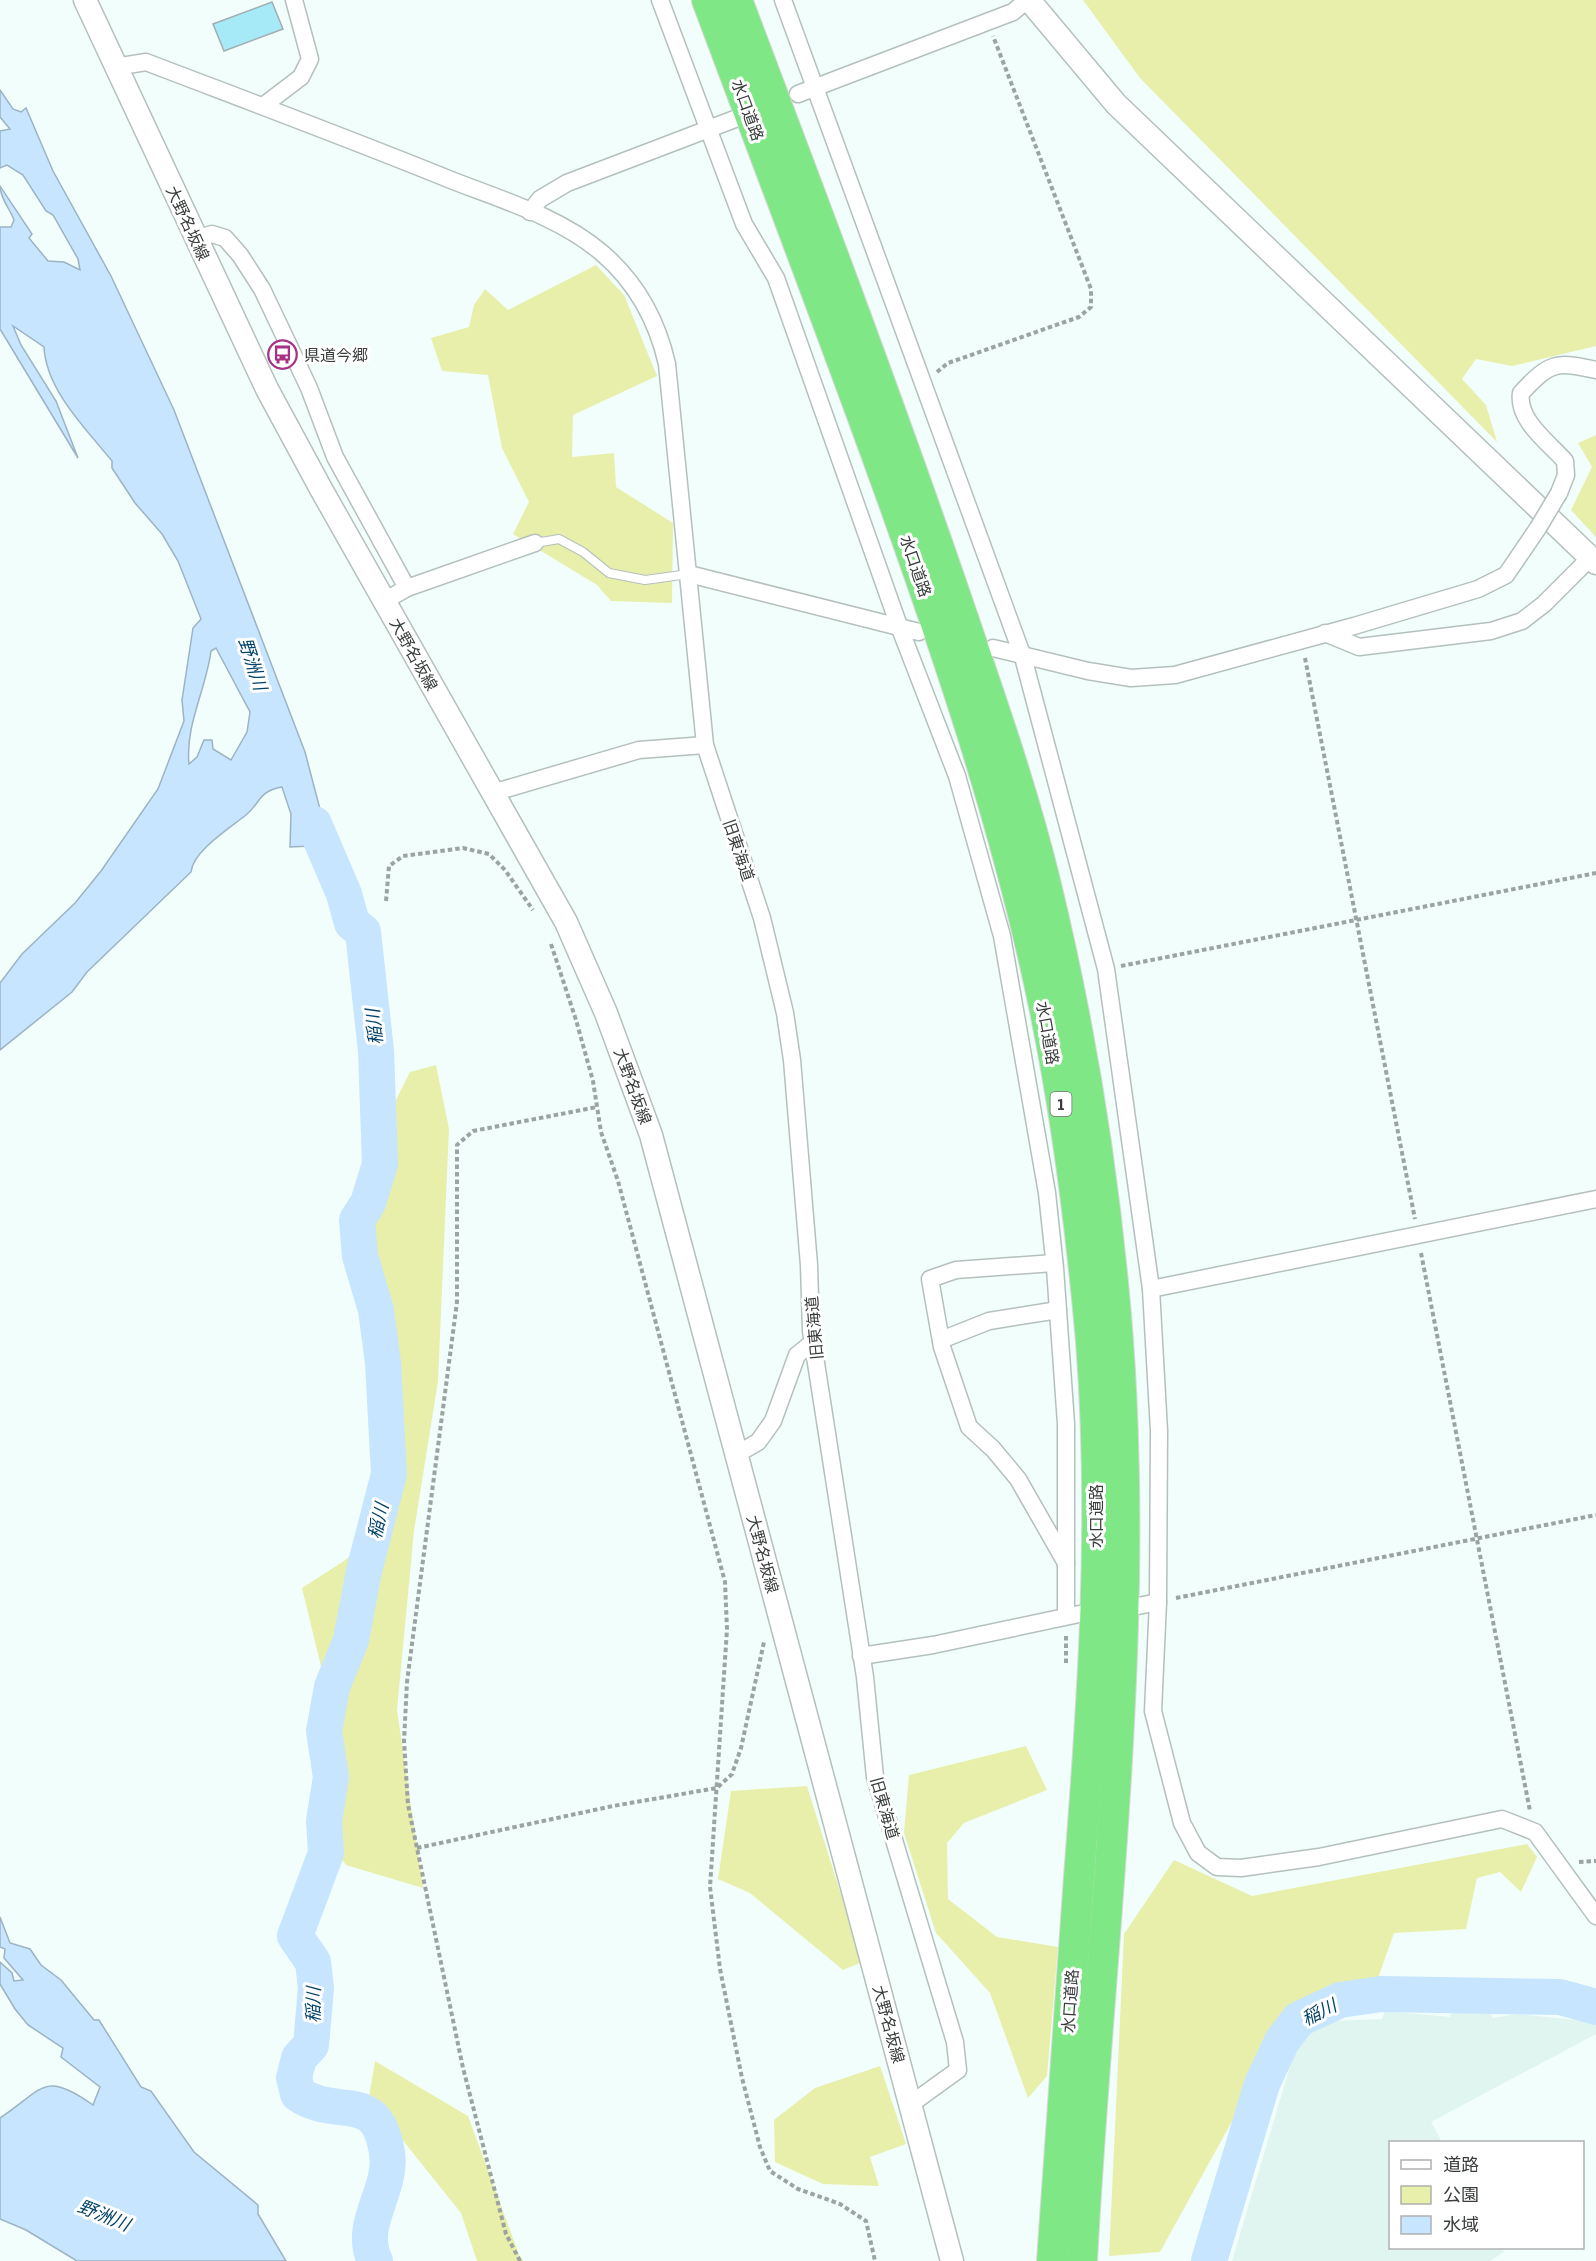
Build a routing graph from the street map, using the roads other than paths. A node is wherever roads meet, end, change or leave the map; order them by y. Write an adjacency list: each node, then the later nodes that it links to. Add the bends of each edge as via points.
1 (85, 0): 8 (main road, 大野名坂線)
2 (294, 0): 11 (street, via 310,59 301,77)
3 (660, 0): 13 (street)
4 (708, 0): 43 (highway, 水口道路 / 1, via 961,695 1042,996 1067,1140 1091,1342 1097,1461 1096,1597 1090,1734)
5 (737, 0): 44 (highway, 水口道路 / 1, via 869,354 1006,743 1044,876 1064,965 1102,1196 1120,1374 1124,1558 1113,1820)
6 (783, 0): 9 (street)
7 (1028, 0): 9 (street, via 1013,12); 18 (main road, via 1116,104)
8 (115, 67): 11 (street, 旧東海道, via 146,62); 15 (main road, 大野名坂線)
9 (814, 88): 10 (street); 26 (street)
10 (798, 94)
11 (263, 106): 14 (street, 旧東海道)
12 (740, 117): 13 (street)
13 (708, 129): 14 (street, via 567,183 540,198); 22 (street, via 744,224 776,278)
14 (530, 212): 19 (street, 旧東海道, via 577,235 602,253 644,300 660,335 667,364)
15 (195, 239): 20 (street, via 212,234 225,238 262,289 309,388 335,457); 21 (main road, 大野名坂線, via 267,389)
16 (1596, 370): 24 (street, bridge, via 1562,364 1550,367 1521,393 1524,416 1565,461 1566,475 1559,493 1506,575 1478,589)
17 (535, 543): 19 (lane, via 559,540 583,552 609,573 645,580); 20 (street)
18 (1593, 560): 24 (street, via 1522,621 1491,631 1359,647)
19 (689, 574): 22 (street); 27 (street, 旧東海道)
20 (407, 588): 21 (street)
21 (384, 601): 28 (main road, 大野名坂線)
22 (899, 626): 23 (street); 30 (street, via 957,776 1002,936 1047,1193)
23 (919, 632)
24 (1325, 633): 26 (street, via 1175,675 1131,678)
25 (993, 648): 26 (street)
26 (1023, 657): 31 (street, via 1106,969)
27 (705, 745): 28 (street, via 639,750); 34 (street, 旧東海道, via 762,918 784,1013 798,1112)
28 (492, 793): 35 (main road, 大野名坂線, via 566,922 606,1013 651,1135)
29 (1596, 1199): 31 (street)
30 (1054, 1263): 32 (street); 33 (street, via 956,1270 930,1279)
31 (1151, 1289): 37 (street, via 1160,1431)
32 (1058, 1310): 33 (street, via 989,1321); 36 (street, via 1066,1424)
33 (941, 1340): 36 (street, via 969,1427 1018,1479)
34 (813, 1342): 35 (street, via 797,1355 773,1420 758,1442); 39 (street, 旧東海道)
35 (736, 1454): 41 (main road, 大野名坂線)
36 (1066, 1564): 39 (street, via 1073,1615)
37 (1158, 1602): 38 (street); 40 (street, via 1153,1711 1182,1824 1198,1853 1217,1867 1241,1868 1319,1857 1502,1818 1534,1832)
38 (1138, 1606)
39 (861, 1656): 41 (street, 旧東海道, via 875,1778 955,2042 958,2070)
40 (1596, 1916)
41 (911, 2104): 42 (main road, 大野名坂線)
42 (952, 2261)
43 (1052, 2261)
44 (1082, 2261)

